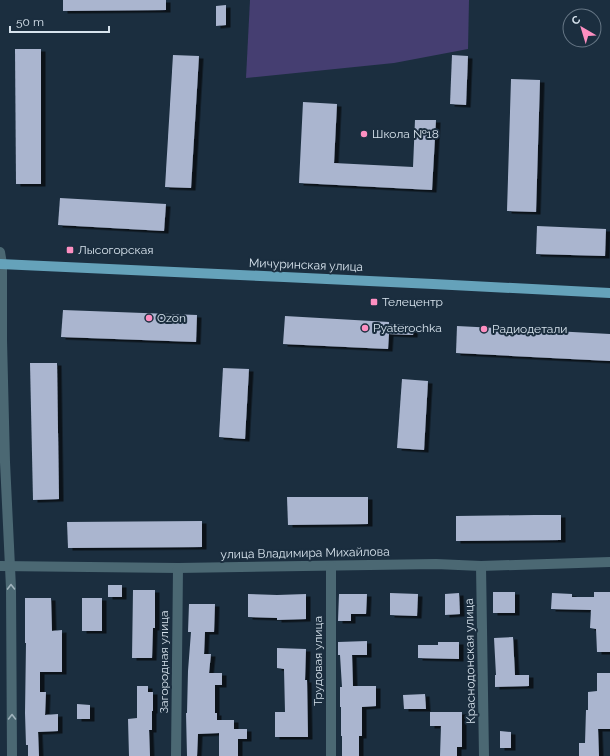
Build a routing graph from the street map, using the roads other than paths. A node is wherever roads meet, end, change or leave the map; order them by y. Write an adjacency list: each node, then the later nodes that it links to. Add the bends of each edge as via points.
1 (0, 252): 2 (street)
2 (1, 264): 3 (main road, Мичуринская улица); 6 (street, via 5,462)
3 (610, 293)
4 (610, 562): 8 (street, улица Владимира Михайлова)
5 (0, 566): 6 (street, улица Владимира Михайлова)
6 (11, 566): 9 (street, улица Владимира Михайлова); 10 (street, one-way to 6)
7 (331, 566): 8 (street, улица Владимира Михайлова); 9 (street, улица Владимира Михайлова); 12 (street, Трудовая улица)
8 (482, 566): 13 (street, Краснодонская улица)
9 (178, 568): 11 (street, Загородная улица)
10 (12, 756)
11 (176, 756)
12 (331, 756)
13 (484, 756)

